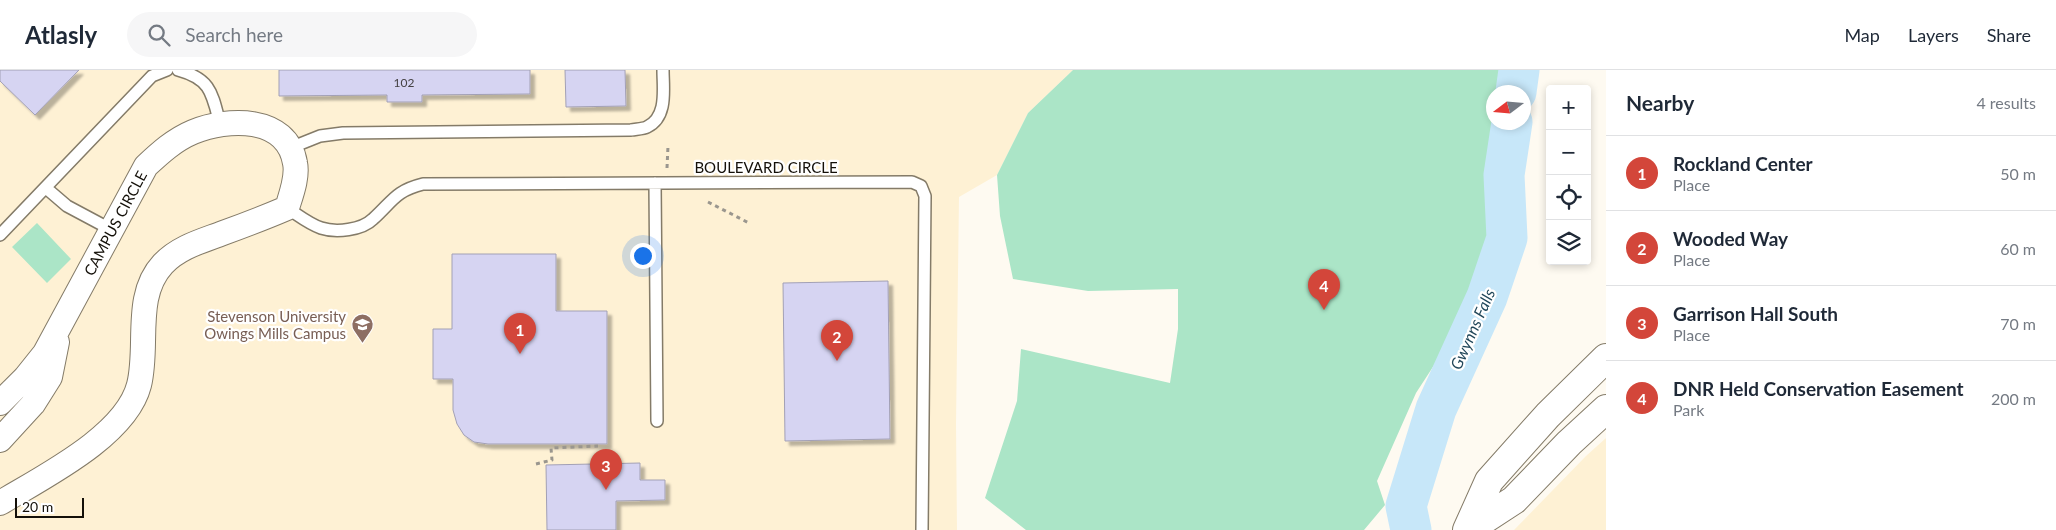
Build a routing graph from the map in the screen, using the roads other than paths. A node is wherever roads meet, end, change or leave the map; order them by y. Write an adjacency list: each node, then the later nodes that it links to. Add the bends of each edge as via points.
1 (167, 70): 7 (lane, via 152,76)
2 (178, 70): 4 (lane, via 193,74 206,83 214,97)
3 (663, 70): 5 (lane, via 664,101 658,118 646,128 343,132 320,136)
4 (220, 124): 5 (street, CAMPUS CIRCLE, via 241,122 266,128 280,135); 9 (street, CAMPUS CIRCLE, via 192,132 168,145 146,166)
5 (290, 148): 8 (street, via 296,164)
6 (655, 183): 8 (lane, BOULEVARD CIRCLE, via 423,184 406,188 372,221 339,230 322,229); 15 (lane); 18 (lane, BOULEVARD CIRCLE, via 912,182 921,186 925,196)
7 (46, 188): 9 (lane, via 68,206); 10 (lane)
8 (287, 208): 17 (street, via 182,249 164,263 154,276 148,295 139,386 119,420 80,455)
9 (112, 230): 11 (street, CAMPUS CIRCLE)
10 (0, 235)
11 (62, 321): 13 (street, CAMPUS CIRCLE, via 45,353); 16 (street, CAMPUS CIRCLE, via 50,377 33,404)
12 (1606, 358): 19 (main road, via 1548,415 1489,481)
13 (0, 403)
14 (1606, 409): 19 (main road, via 1514,500)
15 (656, 421)
16 (0, 440)
17 (0, 503)
18 (922, 530)
19 (1467, 530)

